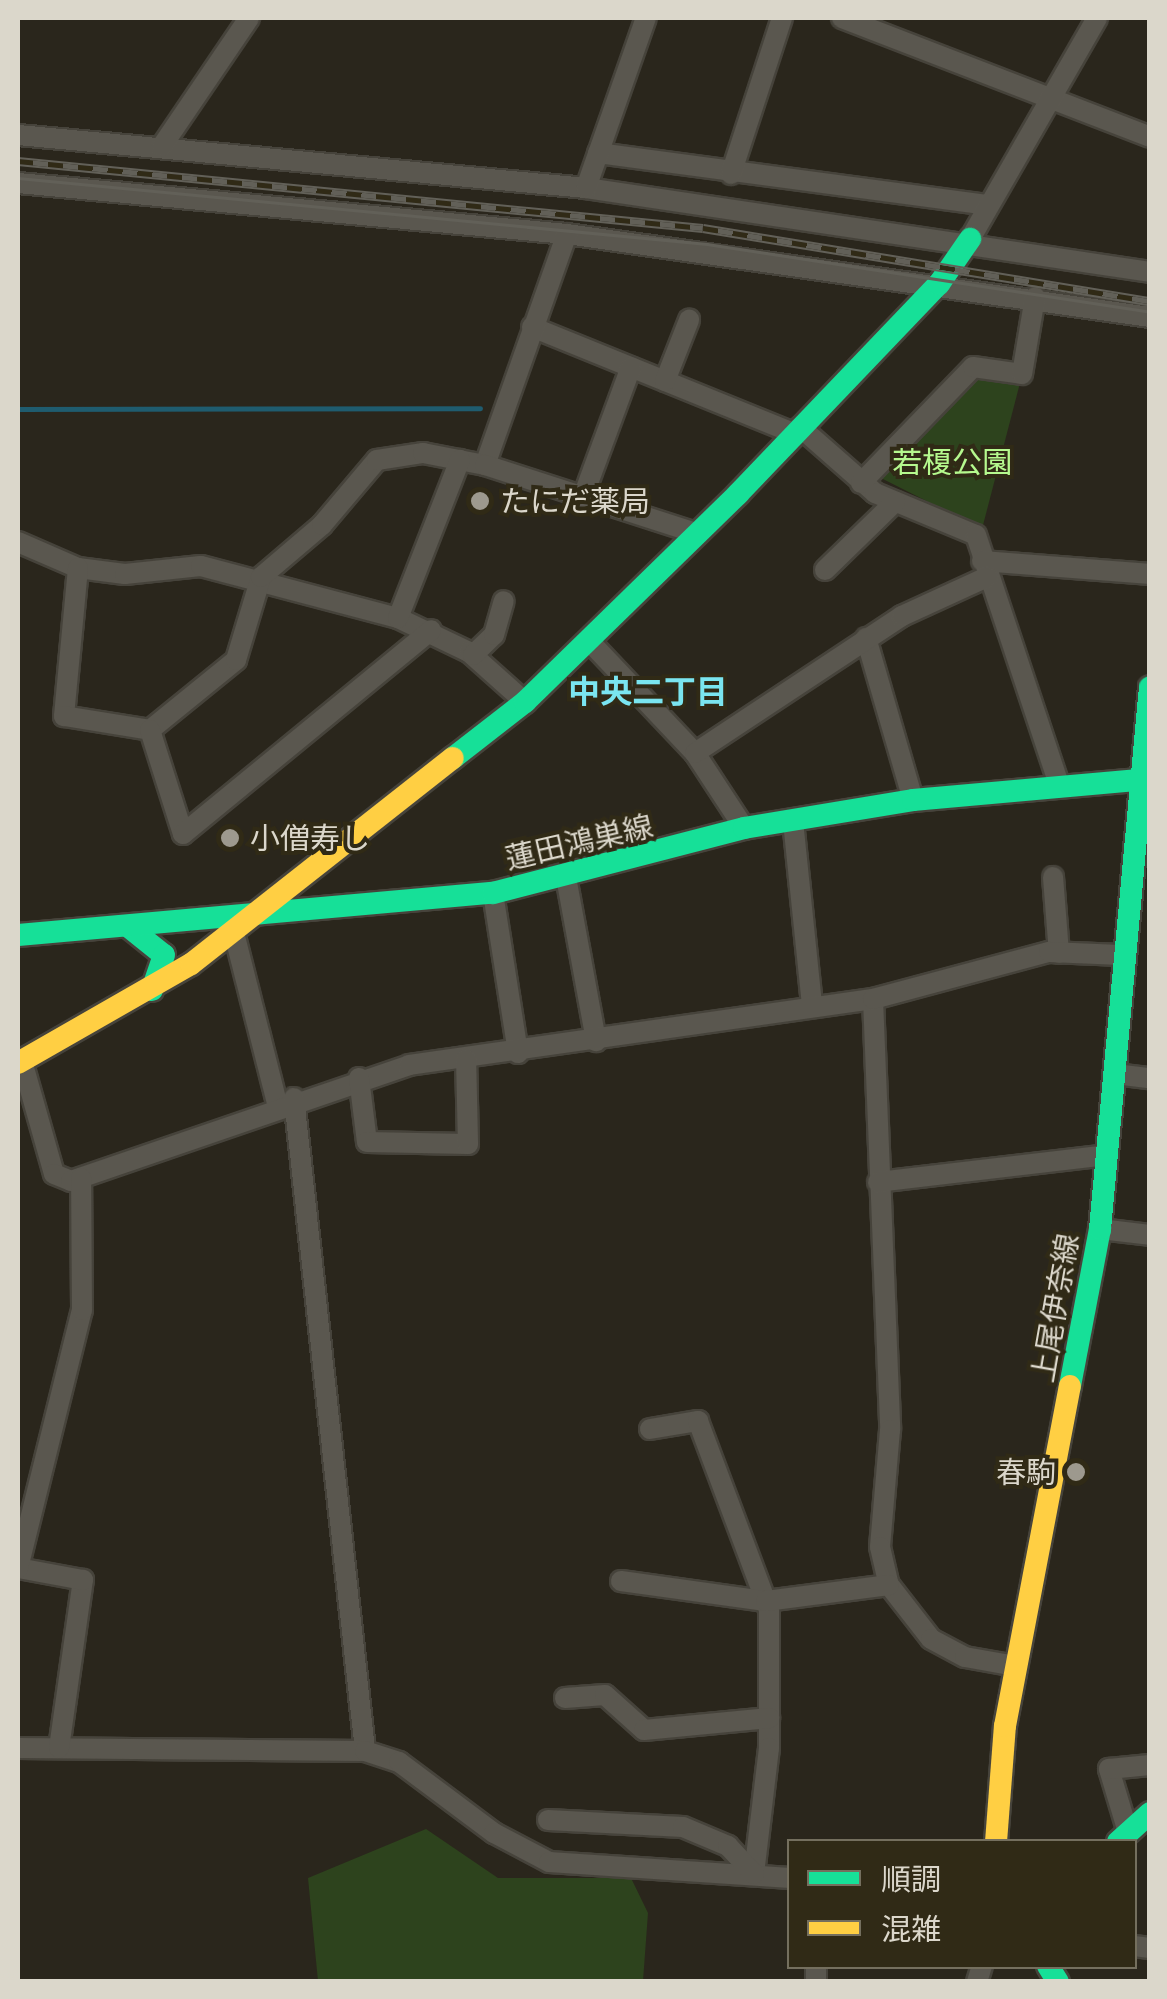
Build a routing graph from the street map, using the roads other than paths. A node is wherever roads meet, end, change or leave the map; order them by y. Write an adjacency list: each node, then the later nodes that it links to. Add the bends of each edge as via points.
1 (249, 18): 10 (street)
2 (646, 18): 11 (street)
3 (782, 18): 12 (street)
4 (842, 18): 6 (street)
5 (1097, 18): 7 (street)
6 (869, 22): 7 (street)
7 (1053, 93): 9 (street); 15 (street)
8 (18, 136): 10 (street)
9 (1150, 138)
10 (162, 146): 14 (street)
11 (598, 153): 12 (street); 14 (street)
12 (732, 174): 15 (street)
13 (18, 183): 16 (street)
14 (586, 188): 17 (street)
15 (989, 205): 17 (street)
16 (567, 234): 19 (street); 23 (street)
17 (970, 239): 18 (street); 19 (street)
18 (1150, 272)
19 (939, 284): 20 (street); 26 (street)
20 (1035, 297): 21 (street); 29 (street, via 1022,374 974,367)
21 (1150, 317)
22 (689, 320): 25 (street)
23 (532, 327): 24 (street); 28 (street)
24 (632, 367): 25 (street); 30 (street)
25 (665, 380): 26 (street)
26 (798, 430): 29 (street); 32 (street)
27 (460, 460): 28 (street); 38 (street, via 402,453 376,460 322,526); 40 (street)
28 (485, 464): 30 (street)
29 (861, 484): 31 (street)
30 (584, 494): 32 (street)
31 (896, 502): 35 (street, via 976,535); 36 (street)
32 (698, 534): 43 (street)
33 (18, 542): 34 (street)
34 (78, 568): 38 (street, via 125,574 201,566); 47 (street, via 64,716)
35 (984, 569): 37 (street); 42 (street); 50 (street)
36 (826, 570)
37 (1150, 574)
38 (260, 577): 40 (street); 47 (street, via 236,660)
39 (504, 601): 44 (street, via 494,634)
40 (398, 618): 41 (street)
41 (432, 630): 44 (street); 47 (street, via 182,834)
42 (866, 638): 48 (street); 51 (street)
43 (590, 642): 46 (street); 48 (street)
44 (473, 655): 46 (street)
45 (1150, 687): 49 (street, 上尾伊奈線)
46 (525, 702): 57 (street)
47 (150, 730)
48 (695, 753): 53 (street)
49 (1143, 779): 50 (street, 蓮田鴻巣線); 62 (street, 上尾伊奈線)
50 (1060, 787): 51 (street, 蓮田鴻巣線)
51 (913, 800): 52 (street, 蓮田鴻巣線)
52 (793, 820): 53 (street, 蓮田鴻巣線); 65 (street)
53 (744, 828): 55 (street, 蓮田鴻巣線)
54 (1054, 876): 61 (street)
55 (566, 877): 56 (street, 蓮田鴻巣線); 66 (street)
56 (493, 893): 57 (street, 蓮田鴻巣線); 67 (street)
57 (265, 911): 58 (street, 蓮田鴻巣線); 59 (street)
58 (130, 928): 60 (street, 蓮田鴻巣線); 63 (street, via 164,955)
59 (234, 933): 63 (street); 73 (street)
60 (18, 935)
61 (1060, 953): 62 (street); 64 (street)
62 (1120, 955): 70 (street, 上尾伊奈線)
63 (152, 990): 69 (street)
64 (873, 1000): 65 (street); 76 (street)
65 (812, 1006): 66 (street)
66 (596, 1040): 67 (street)
67 (518, 1053): 68 (street)
68 (466, 1058): 71 (street); 71 (street, via 468,1144 367,1142)
69 (20, 1062): 75 (street, via 54,1174)
70 (1115, 1074): 72 (street); 74 (street, 上尾伊奈線)
71 (358, 1078): 73 (street)
72 (1150, 1078)
73 (285, 1100): 75 (street); 88 (street)
74 (1107, 1155): 76 (street); 77 (street, 上尾伊奈線)
75 (81, 1178): 87 (street, via 82,1310 18,1568 83,1580)
76 (878, 1182): 81 (street, via 890,1430 880,1547)
77 (1100, 1229): 78 (street); 83 (street, 上尾伊奈線)
78 (1150, 1235)
79 (650, 1430): 82 (street, via 698,1421)
80 (621, 1581): 82 (street)
81 (889, 1584): 82 (street); 83 (street, via 932,1639 965,1658)
82 (766, 1602): 85 (street)
83 (1016, 1666): 93 (street, 上尾伊奈線)
84 (565, 1698): 85 (street, via 605,1695 644,1730)
85 (770, 1718): 94 (street)
86 (18, 1748): 87 (street)
87 (60, 1748): 88 (street)
88 (366, 1752): 94 (street, via 399,1762 550,1862)
89 (1150, 1765): 92 (street, via 1109,1770)
90 (1150, 1812): 92 (street)
91 (548, 1820): 94 (street, via 683,1827 728,1846)
92 (1123, 1836)
93 (996, 1839)
94 (754, 1874): 95 (street)
95 (787, 1878)

